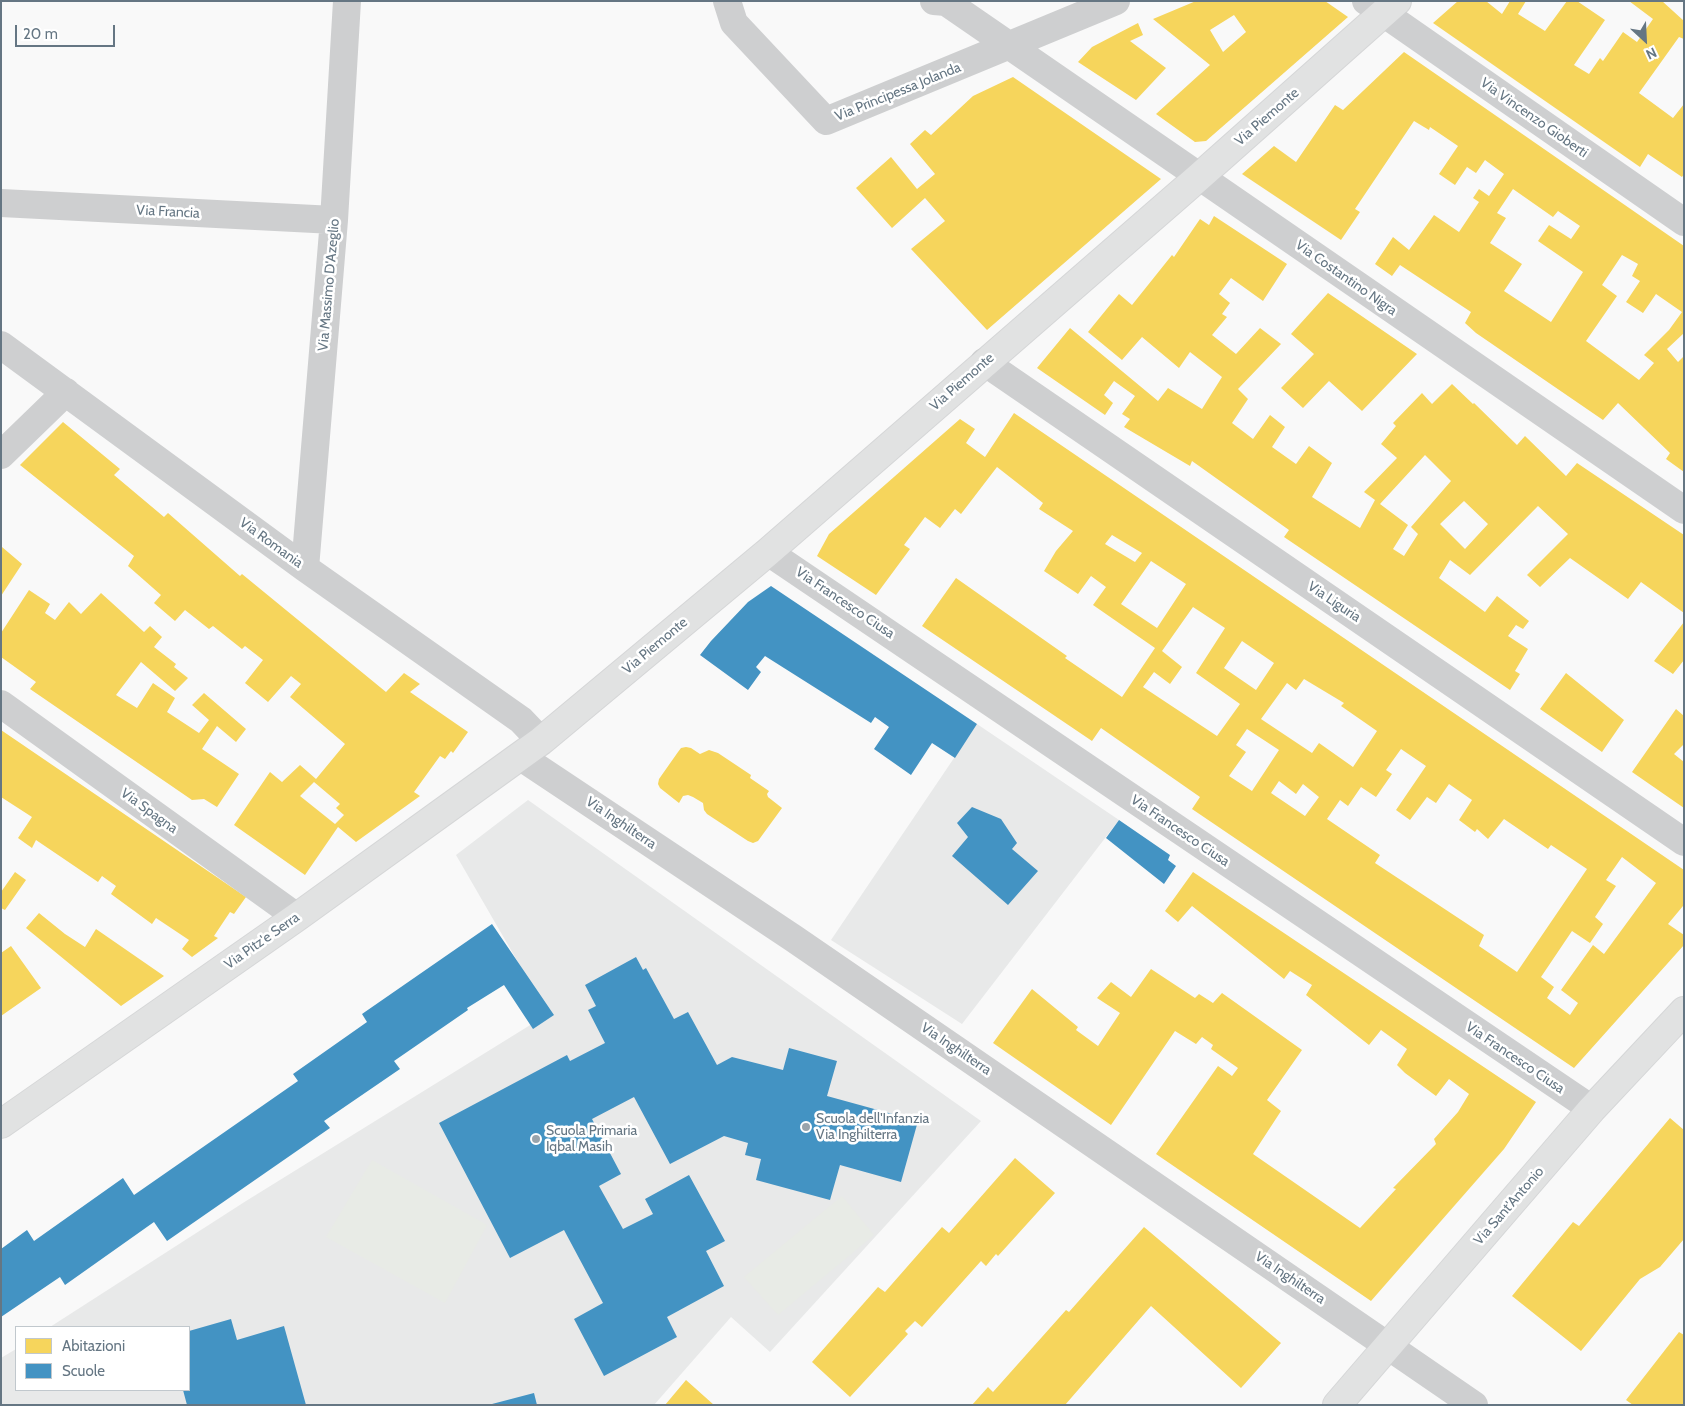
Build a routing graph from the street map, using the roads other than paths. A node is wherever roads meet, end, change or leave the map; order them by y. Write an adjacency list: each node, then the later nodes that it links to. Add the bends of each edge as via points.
1 (347, 1): 9 (street, Via Massimo D'Azeglio)
2 (727, 1): 6 (street, Via Principessa Jolanda, via 734,23 826,121)
3 (934, 1): 6 (street, Via Costantino Nigra, via 946,2)
4 (1116, 1): 6 (street, Via Principessa Jolanda)
5 (1382, 6): 7 (street, Via Piemonte); 10 (street, Via Vincenzo Gioberti)
6 (1008, 47): 7 (street, Via Costantino Nigra)
7 (1199, 177): 12 (street, Via Piemonte); 15 (street, Via Costantino Nigra)
8 (1, 203): 9 (street, Via Francia)
9 (334, 220): 17 (street, Via Massimo D'Azeglio)
10 (1684, 222)
11 (1, 345): 13 (street, Via Romania)
12 (984, 362): 16 (street, Via Piemonte); 20 (street, Via Liguria)
13 (66, 392): 14 (street); 17 (street, Via Romania)
14 (1, 456)
15 (1684, 510)
16 (768, 552): 19 (street, Via Piemonte); 23 (street, Via Francesco Ciusa)
17 (305, 568): 19 (street, Via Romania, via 520,720)
18 (1, 704): 21 (street, Via Spagna)
19 (531, 749): 21 (street, Via Pitz'e Serra); 25 (street, Via Inghilterra, via 793,938)
20 (1684, 842)
21 (297, 916): 24 (street, Via Pitz'e Serra)
22 (1684, 1011): 23 (street, Via Sant'Antonio)
23 (1592, 1109): 25 (street, Via Sant'Antonio)
24 (1, 1124)
25 (1389, 1346): 26 (street, Via Sant'Antonio); 27 (street, Via Inghilterra)
26 (1337, 1405)
27 (1474, 1405)

